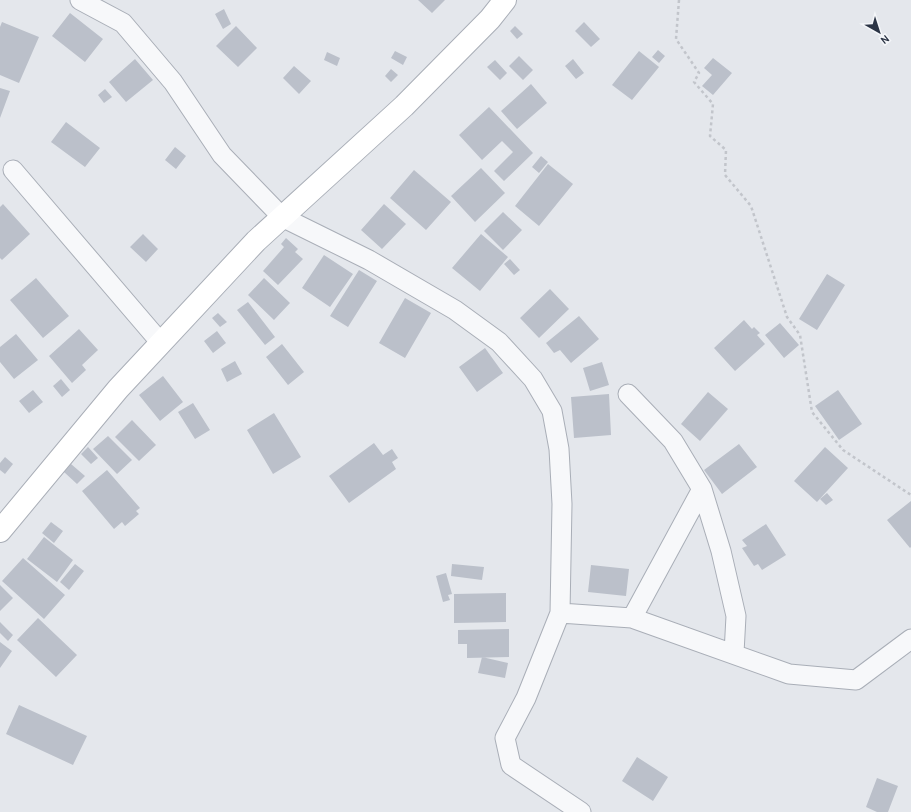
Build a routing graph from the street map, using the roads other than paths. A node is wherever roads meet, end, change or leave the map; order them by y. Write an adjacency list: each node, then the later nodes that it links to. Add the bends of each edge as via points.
1 (80, 0): 4 (street, via 123,23 173,82 222,155)
2 (505, 0): 4 (main road, via 490,19 404,106)
3 (13, 170): 5 (street)
4 (282, 217): 5 (main road, via 256,241); 9 (street, via 369,260 455,310 499,342 533,379 552,412 559,450 562,504)
5 (161, 343): 8 (main road, via 118,389)
6 (628, 394): 7 (street, via 673,441)
7 (702, 489): 10 (street); 12 (street, via 721,551 736,616)
8 (0, 531)
9 (560, 613): 10 (street); 13 (street, via 526,698 506,738 512,765)
10 (632, 618): 12 (street)
11 (911, 639): 12 (street, via 856,680 789,674)
12 (734, 654)
13 (581, 812)

